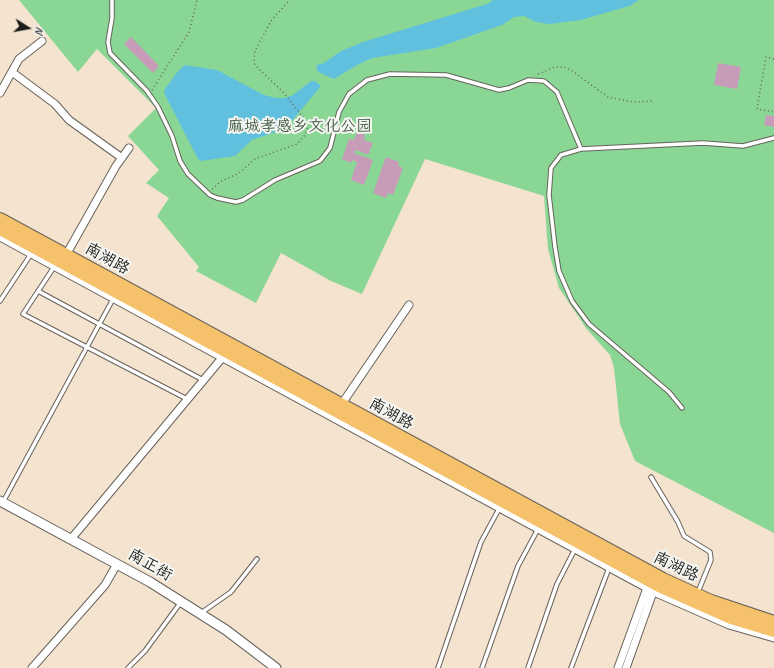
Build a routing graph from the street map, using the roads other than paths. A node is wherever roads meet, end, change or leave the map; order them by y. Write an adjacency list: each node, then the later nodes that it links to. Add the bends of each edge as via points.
1 (112, 0): 7 (lane, via 108,50 149,94 163,116 184,168 193,180 207,193 224,200 240,201 275,180 316,164 324,158 330,148 339,112 349,94 367,80 382,75 446,75 499,90 528,80 544,81 557,92)
2 (42, 41): 3 (street, via 19,59)
3 (12, 72): 4 (street); 8 (street, via 55,104 69,120)
4 (0, 93)
5 (774, 138): 7 (lane, via 743,146 703,143)
6 (129, 148): 8 (street)
7 (581, 149): 25 (lane, via 561,155 550,173 550,210 563,282 572,301 589,324 669,392)
8 (122, 158): 13 (street)
9 (0, 219): 13 (main road, 南湖路)
10 (0, 229): 40 (main road, 南湖路, via 659,586 725,616)
11 (0, 237): 12 (street)
12 (30, 254): 14 (street); 17 (lane)
13 (66, 255): 24 (main road, 南湖路)
14 (54, 267): 15 (lane); 16 (street)
15 (38, 290): 19 (lane); 20 (lane, via 23,314)
16 (113, 299): 19 (lane); 21 (street)
17 (0, 301)
18 (409, 305): 24 (street)
19 (99, 324): 20 (lane); 22 (lane)
20 (86, 347): 23 (lane); 27 (lane)
21 (222, 358): 22 (street); 28 (street)
22 (203, 380): 23 (street)
23 (187, 399): 30 (street)
24 (341, 405): 36 (main road, 南湖路)
25 (682, 408)
26 (651, 477): 36 (lane, via 684,536 710,552 711,560)
27 (1, 502): 30 (street, 南正街)
28 (499, 509): 29 (street); 45 (lane, via 481,542)
29 (538, 530): 31 (street); 46 (lane, via 518,566)
30 (71, 539): 33 (street, 南正街)
31 (575, 549): 34 (street); 47 (lane, via 557,584)
32 (257, 559): 38 (lane, via 231,592)
33 (117, 564): 37 (street, 南正街); 42 (street, via 105,585)
34 (609, 568): 35 (street); 48 (lane)
35 (650, 590): 41 (street, via 723,622); 49 (street); 50 (street)
36 (696, 595): 39 (main road, 南湖路)
37 (181, 601): 38 (street, 南正街); 43 (lane, via 145,651)
38 (201, 614): 44 (street, 南正街)
39 (774, 622)
40 (774, 631)
41 (774, 638)
42 (32, 668)
43 (128, 668)
44 (276, 668)
45 (438, 668)
46 (482, 668)
47 (528, 668)
48 (571, 668)
49 (618, 668)
50 (626, 668)

